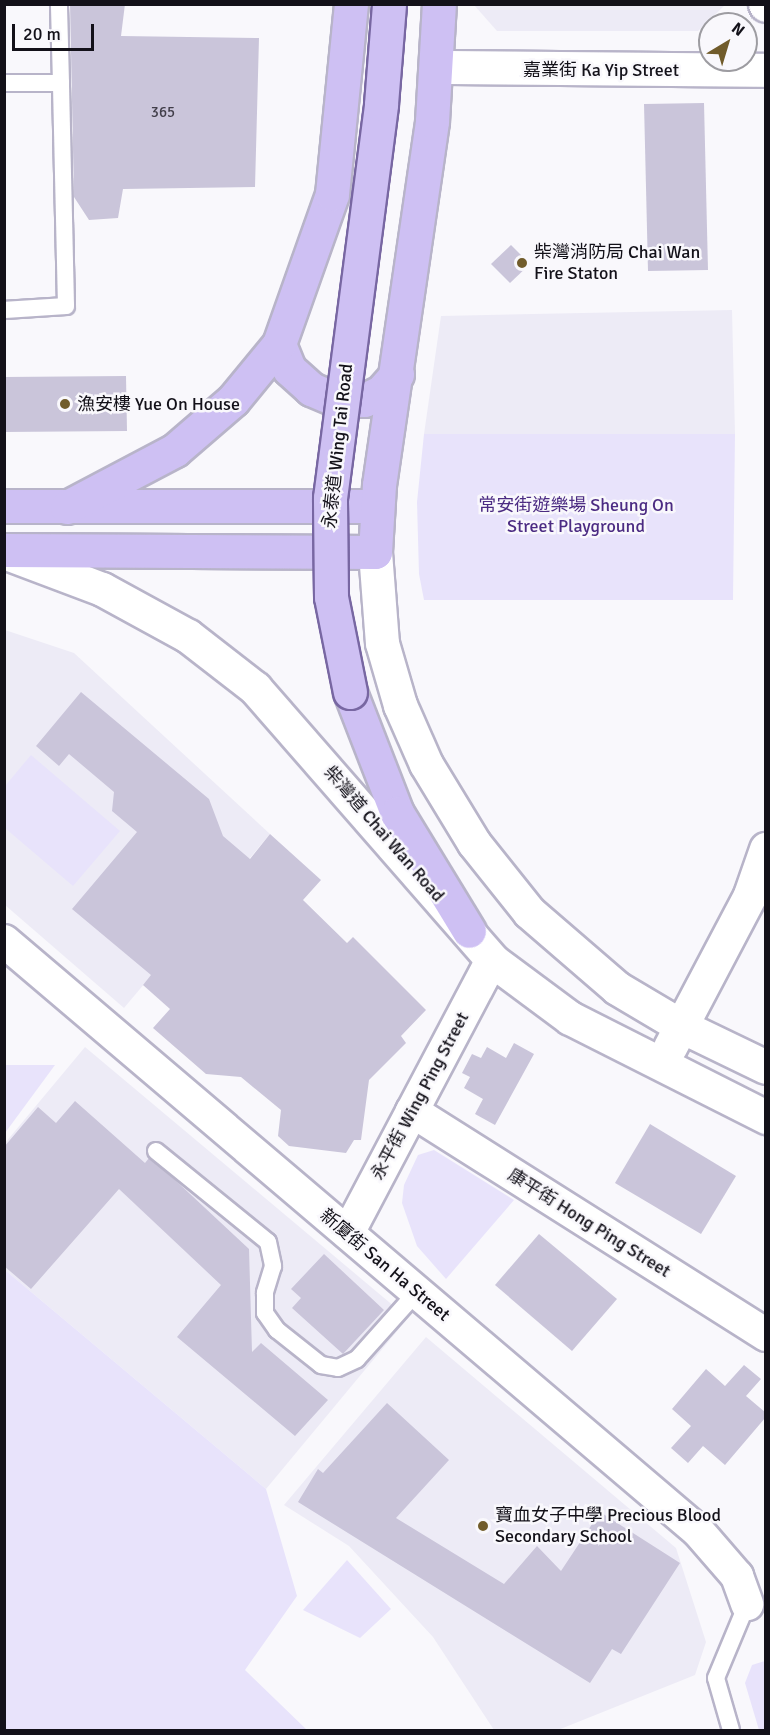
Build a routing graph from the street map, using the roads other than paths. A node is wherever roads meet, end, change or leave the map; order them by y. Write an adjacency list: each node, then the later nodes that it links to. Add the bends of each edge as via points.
1 (59, 4): 8 (lane)
2 (351, 4): 10 (main road, via 332,194)
3 (389, 4): 18 (main road, 永泰道 Wing Tai Road, bridge, via 381,104 330,498 332,597 350,693 397,813)
4 (438, 4): 5 (main road)
5 (437, 67): 6 (main road, 嘉業街 Ka Yip Street); 11 (main road)
6 (765, 70)
7 (4, 83): 8 (lane)
8 (62, 83): 9 (lane, via 66,306)
9 (4, 310)
10 (279, 344): 11 (main road, via 289,369 311,389 334,399 364,400 381,392); 14 (main road, via 233,400 175,450)
11 (397, 374): 13 (main road)
12 (4, 506): 14 (main road)
13 (376, 506): 14 (main road); 16 (main road)
14 (67, 507)
15 (4, 550): 16 (main road, 柴灣道 Chai Wan Road); 18 (main road, 柴灣道 Chai Wan Road, via 102,589 188,636 255,688)
16 (375, 552): 21 (main road, via 382,643 400,705 426,764 474,843 529,912 572,953)
17 (765, 849): 21 (main road, via 750,895)
18 (469, 931): 20 (main road, 柴灣道 Chai Wan Road)
19 (4, 941): 27 (street, 新廈街 San Ha Street)
20 (492, 960): 22 (main road, 柴灣道 Chai Wan Road, via 570,1018); 24 (street, 永平街 Wing Ping Street)
21 (681, 1026): 22 (main road); 23 (main road)
22 (659, 1067): 25 (main road, 柴灣道 Chai Wan Road)
23 (765, 1067)
24 (412, 1111): 27 (street, 永平街 Wing Ping Street); 29 (street, 康平街 Hong Ping Street)
25 (765, 1117)
26 (156, 1151): 28 (lane, via 268,1242 273,1257 264,1302 268,1319 321,1365 338,1368 357,1359)
27 (348, 1233): 28 (street, 新廈街 San Ha Street)
28 (417, 1292): 30 (street, 新廈街 San Ha Street, via 698,1531 736,1576)
29 (765, 1335)
30 (747, 1604): 31 (lane, via 716,1678)
31 (731, 1731)

